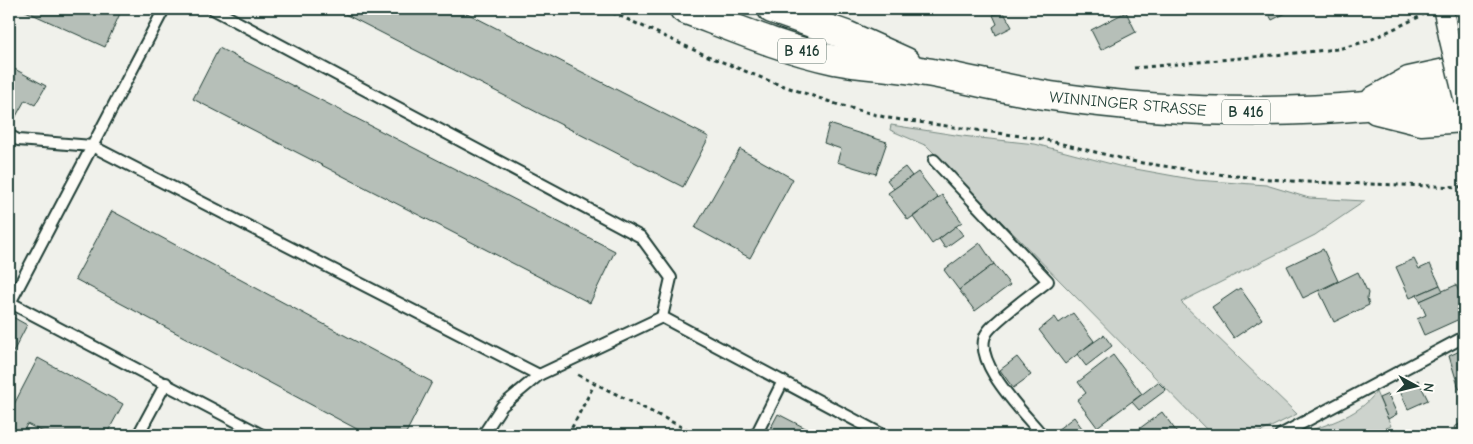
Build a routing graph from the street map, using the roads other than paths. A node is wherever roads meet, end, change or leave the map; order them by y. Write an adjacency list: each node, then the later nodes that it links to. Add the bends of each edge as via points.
1 (164, 9): 13 (lane)
2 (213, 9): 16 (lane, via 641,237 671,278)
3 (684, 9): 7 (main road, WINNINGER STRASSE / B 416, via 758,38 812,54)
4 (772, 9): 7 (main road, WINNINGER STRASSE / B 416, via 860,41)
5 (1443, 9): 9 (street, bridge)
6 (1464, 69): 10 (main road, via 1409,81)
7 (926, 72): 10 (main road, WINNINGER STRASSE / B 416, via 1051,96 1157,108 1269,112)
8 (1464, 93): 10 (main road, B 416)
9 (1464, 100)
10 (1363, 106): 11 (main road, B 416, via 1421,121)
11 (1464, 118)
12 (9, 135): 13 (lane, via 18,140)
13 (92, 146): 15 (lane); 18 (lane)
14 (934, 160): 26 (lane, via 1048,281 987,332 983,348 991,372)
15 (10, 302): 20 (lane)
16 (662, 316): 18 (lane); 19 (lane)
17 (1464, 337): 27 (lane)
18 (539, 374): 23 (lane, via 502,406)
19 (783, 381): 24 (lane); 25 (lane)
20 (166, 383): 21 (lane); 22 (lane)
21 (138, 435)
22 (262, 435)
23 (484, 435)
24 (756, 435)
25 (883, 435)
26 (1042, 435)
27 (1280, 435)

